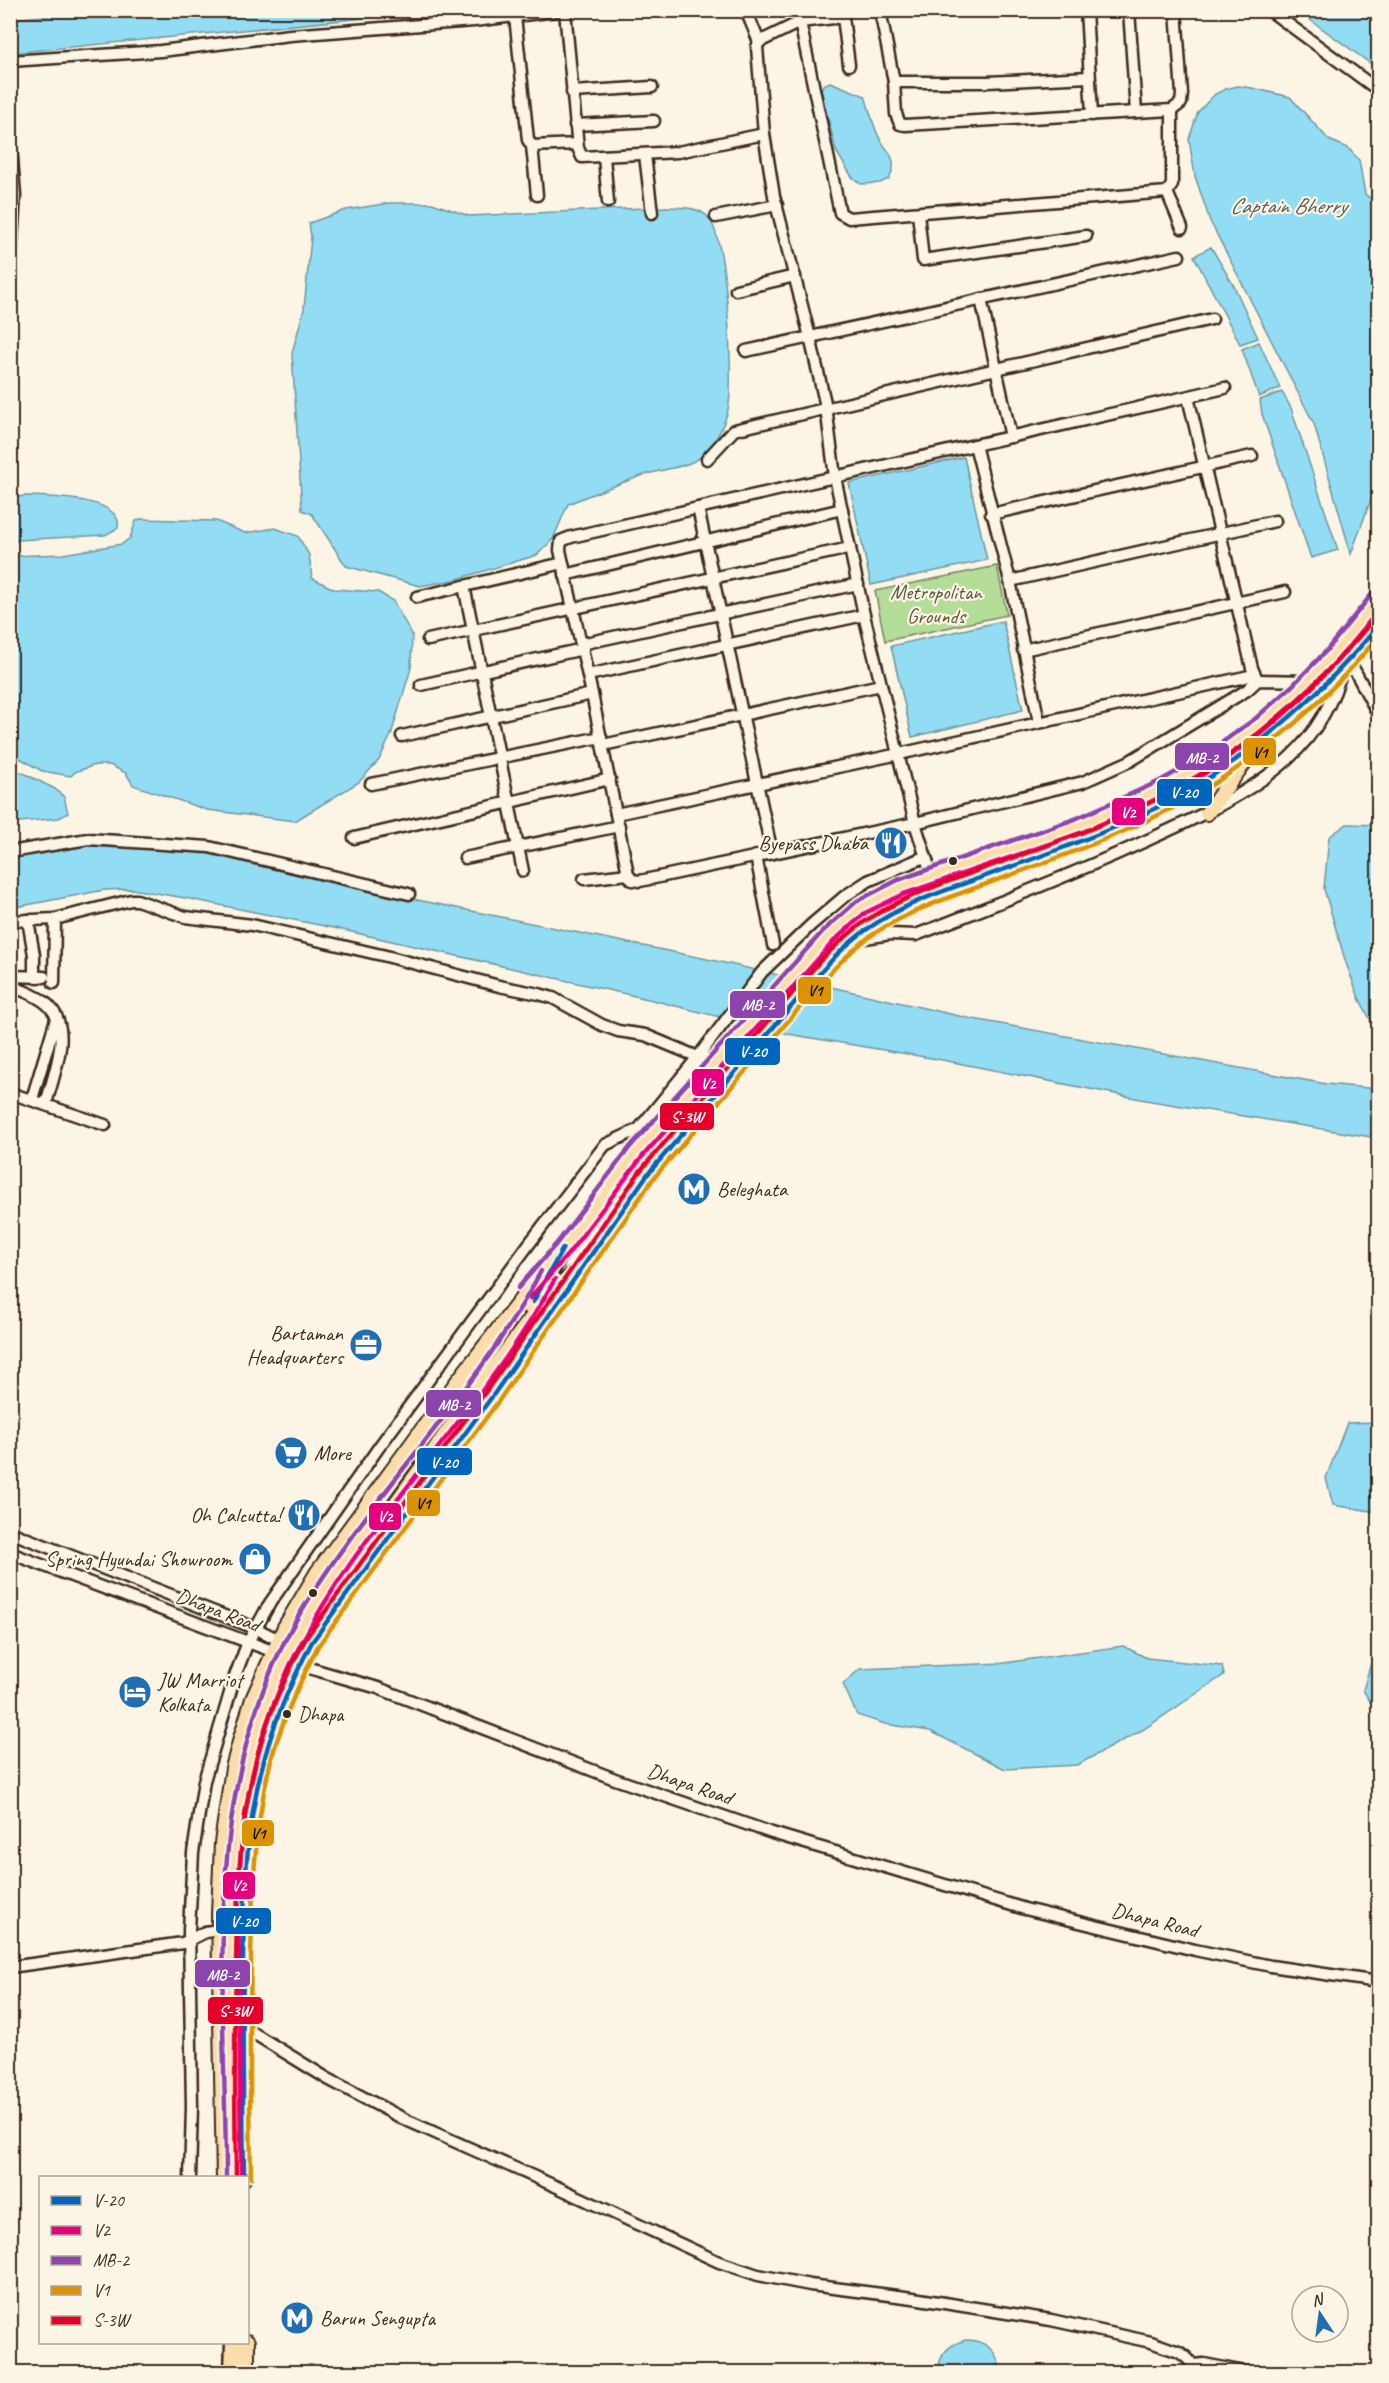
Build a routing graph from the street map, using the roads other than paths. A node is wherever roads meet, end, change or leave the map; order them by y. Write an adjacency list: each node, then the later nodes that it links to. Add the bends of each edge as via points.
1 (565, 10): 9 (street); 18 (street)
2 (746, 10): 11 (street)
3 (796, 10): 10 (street)
4 (880, 10): 15 (street)
5 (1086, 10): 14 (street)
6 (1129, 10): 20 (street)
7 (1176, 10): 19 (street, via 1182,94 1181,103)
8 (1269, 10): 17 (street)
9 (515, 16): 12 (street, via 290,35 161,51); 27 (street, via 528,140)
10 (800, 22): 11 (street); 13 (street, via 843,16); 35 (street, via 840,213 849,218)
11 (759, 42): 24 (street)
12 (10, 61)
13 (849, 65)
14 (1089, 77): 15 (street); 21 (street)
15 (894, 82): 21 (street, via 896,114 900,124 905,125)
16 (652, 87): 18 (street)
17 (1378, 90)
18 (572, 92): 23 (street)
19 (1172, 110): 20 (street); 30 (street, via 1172,185)
20 (1136, 112): 21 (street)
21 (1092, 115)
22 (654, 121): 23 (street)
23 (575, 125): 26 (street)
24 (764, 134): 28 (street); 33 (street)
25 (10, 135): 40 (street, via 15,195)
26 (577, 144): 27 (street); 29 (street, via 582,157)
27 (532, 146): 31 (street)
28 (645, 155): 29 (street); 34 (street)
29 (604, 157): 32 (street)
30 (1167, 192): 35 (street); 37 (street)
31 (537, 195)
32 (608, 202)
33 (777, 205): 36 (street); 41 (street)
34 (652, 213)
35 (918, 213): 38 (street, via 923,260)
36 (716, 217)
37 (1182, 228)
38 (1086, 236)
39 (1179, 256): 43 (street)
40 (10, 274)
41 (795, 276): 42 (street); 45 (street)
42 (736, 290)
43 (981, 299): 45 (street); 47 (street)
44 (1212, 319): 47 (street)
45 (810, 337): 46 (street); 50 (street)
46 (746, 351)
47 (996, 368): 50 (street); 51 (street)
48 (1225, 388): 49 (street)
49 (1188, 397): 51 (street); 55 (street)
50 (826, 407): 54 (street, via 734,429); 56 (street)
51 (1011, 437): 52 (street)
52 (975, 445): 56 (street); 59 (street)
53 (1252, 456): 55 (street)
54 (707, 459)
55 (1206, 467): 59 (street); 61 (street)
56 (835, 477): 57 (street); 58 (street)
57 (698, 508): 62 (street); 64 (street, via 565,539 560,545)
58 (842, 509): 62 (street); 63 (street)
59 (992, 514): 67 (street)
60 (1275, 521): 61 (street)
61 (1221, 532): 67 (street); 73 (street)
62 (706, 540): 65 (street); 66 (street)
63 (850, 548): 66 (street); 68 (street)
64 (563, 563): 65 (street); 69 (street)
65 (565, 575): 74 (street)
66 (715, 578): 74 (street); 75 (street)
67 (1010, 581): 82 (street)
68 (858, 584): 75 (street); 76 (street)
69 (464, 586): 71 (street); 78 (street)
70 (1285, 592): 73 (street)
71 (417, 597)
72 (1378, 599): 87 (main road)
73 (1236, 602): 82 (street); 86 (street)
74 (573, 608): 78 (street); 81 (street)
75 (722, 612): 80 (street); 81 (street)
76 (864, 615): 80 (street); 89 (street)
77 (1378, 626): 83 (main road)
78 (474, 629): 79 (street); 84 (street)
79 (428, 640)
80 (728, 645): 85 (street); 92 (street)
81 (582, 646): 84 (street); 85 (street)
82 (1023, 650): 94 (street)
83 (1346, 663): 91 (street); 97 (main road, via 1307,704); 104 (street, via 1338,687 1307,740 1287,760)
84 (482, 671): 88 (street); 93 (street)
85 (588, 675): 90 (street)
86 (1256, 677): 87 (street); 94 (street); 106 (street, via 1247,690 1107,773)
87 (1306, 681): 117 (main road, via 1272,716 1241,740 1165,787 1078,826)
88 (421, 685)
89 (880, 685): 92 (street); 98 (street)
90 (592, 694): 93 (street); 96 (street)
91 (1378, 714)
92 (743, 715): 96 (street); 102 (street)
93 (491, 716): 95 (street); 99 (street)
94 (1039, 722): 98 (street)
95 (402, 736)
96 (602, 741): 99 (street); 100 (street)
97 (1252, 750): 104 (main road); 120 (main road, via 1206,781 1142,815)
98 (899, 754): 102 (street); 106 (street)
99 (500, 759): 101 (street); 103 (street)
100 (610, 779): 103 (street); 105 (street)
101 (371, 784)
102 (757, 784): 105 (street); 111 (street)
103 (508, 802): 108 (street); 109 (street)
104 (1207, 813): 124 (street, via 1060,879 916,935 890,934)
105 (616, 814): 107 (street)
106 (915, 823): 111 (street); 113 (street)
107 (619, 826): 109 (street); 116 (street)
108 (354, 838)
109 (517, 846): 114 (street); 115 (street)
110 (10, 852): 119 (street, via 87,839 209,847)
111 (772, 853): 112 (street)
112 (756, 856): 116 (street, via 640,881 632,880); 125 (street)
113 (924, 857): 117 (street); 130 (street, via 868,881 811,924 762,972)
114 (465, 858)
115 (523, 871)
116 (628, 874): 118 (street)
117 (932, 876): 120 (street); 131 (main road, via 861,907 820,946)
118 (584, 879)
119 (409, 894)
120 (938, 895): 124 (main road, via 890,915)
121 (55, 919): 122 (street); 127 (street); 130 (street, via 137,900 185,917 252,925 539,994 602,1025 645,1035)
122 (28, 920): 123 (street); 126 (street, via 39,977)
123 (10, 921)
124 (853, 940): 137 (main road, via 661,1156)
125 (773, 945)
126 (10, 976)
127 (54, 983)
128 (19, 989): 129 (street, via 49,1006)
129 (57, 1018): 133 (street); 134 (street, via 59,1053)
130 (698, 1057): 131 (street); 141 (street, via 639,1129 605,1145 379,1447)
131 (717, 1061): 136 (main road, via 636,1152)
132 (10, 1093): 133 (street)
133 (32, 1099): 134 (street)
134 (46, 1104): 135 (street)
135 (105, 1125)
136 (563, 1248): 138 (highway, via 526,1313); 143 (main road, via 477,1354 324,1563)
137 (584, 1266): 138 (highway, via 547,1299); 144 (main road)
138 (379, 1522): 153 (highway, bridge, via 319,1598 297,1637 264,1714 244,1781 235,1841 231,1923); 154 (highway, via 301,1648 272,1713 250,1784 239,1879)
139 (10, 1532): 141 (street)
140 (10, 1553): 142 (street, Dhapa Road)
141 (255, 1628): 142 (street); 143 (street)
142 (248, 1642): 143 (street, Dhapa Road); 146 (street, via 204,1781 193,1853)
143 (276, 1645): 144 (street, Dhapa Road); 145 (main road, via 253,1700 233,1768 220,1863)
144 (299, 1665): 149 (street, Dhapa Road, via 378,1688 615,1779 772,1833 1025,1909 1260,1964); 150 (main road, via 270,1734 252,1807 244,1881)
145 (219, 1930): 146 (street); 152 (main road)
146 (190, 1939): 147 (street); 148 (street); 151 (street)
147 (10, 1960)
148 (10, 1967)
149 (1378, 1982)
150 (242, 2026): 155 (main road); 160 (street, via 328,2079 406,2120 719,2262 758,2275 810,2285 971,2306 1108,2332 1179,2352)
151 (190, 2176)
152 (224, 2176)
153 (234, 2176)
154 (239, 2176)
155 (244, 2176)
156 (226, 2344): 161 (main road)
157 (234, 2344): 162 (highway)
158 (240, 2344): 163 (highway)
159 (247, 2344): 164 (main road)
160 (1194, 2369): 165 (street, via 1204,2364)
161 (227, 2373)
162 (233, 2373)
163 (241, 2373)
164 (247, 2373)
165 (1245, 2373)

